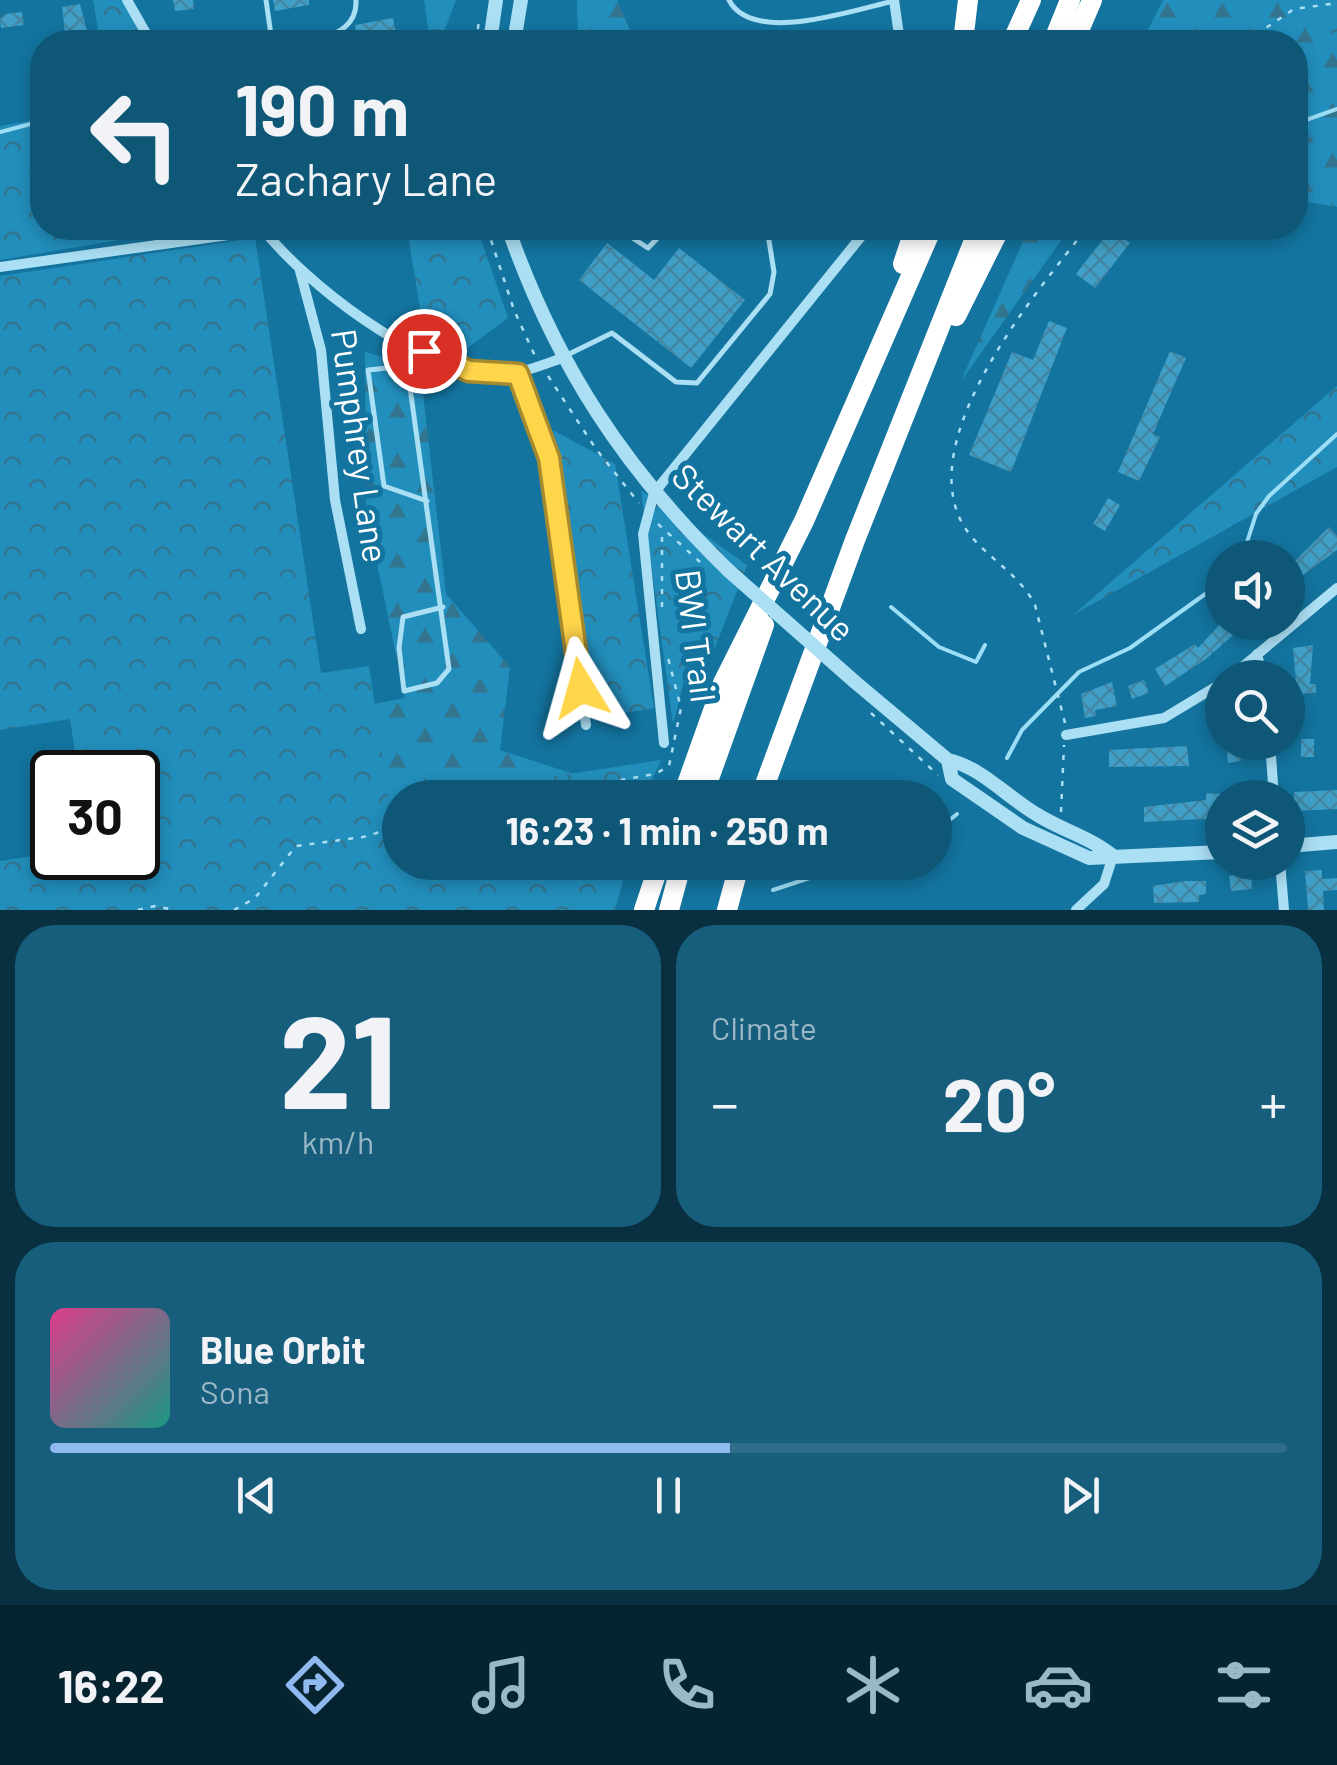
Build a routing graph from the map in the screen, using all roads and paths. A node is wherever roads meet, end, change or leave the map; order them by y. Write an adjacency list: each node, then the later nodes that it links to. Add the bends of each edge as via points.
1 (128, 0): 14 (street)
2 (266, 0): 15 (lane)
3 (356, 0): 16 (lane)
4 (496, 0): 17 (street)
5 (520, 0): 18 (street)
6 (729, 0): 13 (lane, via 742,14 776,22 840,16)
7 (894, 0): 13 (lane); 19 (street)
8 (968, 0): 20 (highway)
9 (1031, 0): 21 (highway)
10 (1070, 0): 22 (highway)
11 (1092, 0): 23 (highway)
12 (1337, 3): 24 (path, via 1294,9)
13 (862, 4)
14 (144, 30)
15 (270, 30)
16 (343, 30)
17 (492, 30)
18 (516, 30)
19 (898, 30)
20 (964, 30)
21 (1017, 30)
22 (1058, 30)
23 (1079, 30)
24 (1263, 30)
25 (189, 240): 40 (street)
26 (273, 240): 41 (street)
27 (492, 240): 44 (path, BWI Trail)
28 (512, 240): 39 (street, Stewart Avenue)
29 (516, 240): 39 (street, Stewart Avenue)
30 (636, 240): 31 (lane, via 648,248)
31 (656, 240)
32 (769, 240): 43 (lane, via 770,294 696,383 676,382 612,333)
33 (855, 240): 49 (street)
34 (911, 240): 47 (highway)
35 (927, 240): 47 (highway)
36 (975, 240): 48 (highway)
37 (994, 240): 48 (highway)
38 (1078, 240): 65 (path, via 1010,328 972,401 953,458 960,520 1027,588 1040,618)
39 (516, 253): 43 (street, Stewart Avenue)
40 (0, 268)
41 (300, 271): 42 (street, via 336,302); 58 (street, Pumphrey Lane, via 321,350 335,500)
42 (414, 346): 45 (lane); 46 (street, via 469,371)
43 (562, 358): 44 (street); 49 (street, Stewart Avenue)
44 (541, 365): 46 (street); 51 (path, BWI Trail, via 596,449)
45 (408, 366): 50 (lane); 50 (lane, via 368,370 384,486)
46 (518, 374): 64 (street, via 549,458)
47 (861, 389): 52 (highway)
48 (907, 411): 70 (highway)
49 (654, 493): 51 (street); 76 (street, Stewart Avenue, bridge, via 729,570 948,760 952,779 1033,833 1089,858)
50 (427, 502): 56 (lane)
51 (649, 513): 53 (path, BWI Trail); 66 (street, via 643,534)
52 (804, 520): 68 (highway, via 722,683); 69 (highway)
53 (664, 530): 54 (path); 57 (path, BWI Trail)
54 (712, 571)
55 (1337, 588): 60 (street)
56 (443, 607): 56 (lane, via 450,669 437,684 404,691 403,617)
57 (662, 616)
58 (361, 629)
59 (666, 652): 67 (path, BWI Trail, via 681,708 669,766)
60 (1258, 654): 61 (street); 62 (street)
61 (1251, 660)
62 (1259, 660)
63 (1205, 693): 65 (street, via 1164,718)
64 (586, 725)
65 (1066, 735): 71 (path)
66 (664, 743)
67 (621, 780)
68 (688, 780)
69 (709, 780)
70 (767, 780)
71 (1062, 815)
72 (382, 831): 83 (path, via 296,846 255,898)
73 (1337, 842): 74 (street)
74 (1305, 845)
75 (1205, 853): 76 (street, Stewart Avenue)
76 (1113, 856): 87 (street, via 1104,884)
77 (654, 880): 84 (highway)
78 (677, 880): 85 (highway)
79 (735, 880): 86 (highway)
80 (1282, 880): 88 (street)
81 (138, 910): 82 (path)
82 (174, 910)
83 (234, 910)
84 (644, 910)
85 (669, 910)
86 (727, 910)
87 (1076, 910)
88 (1284, 910)

